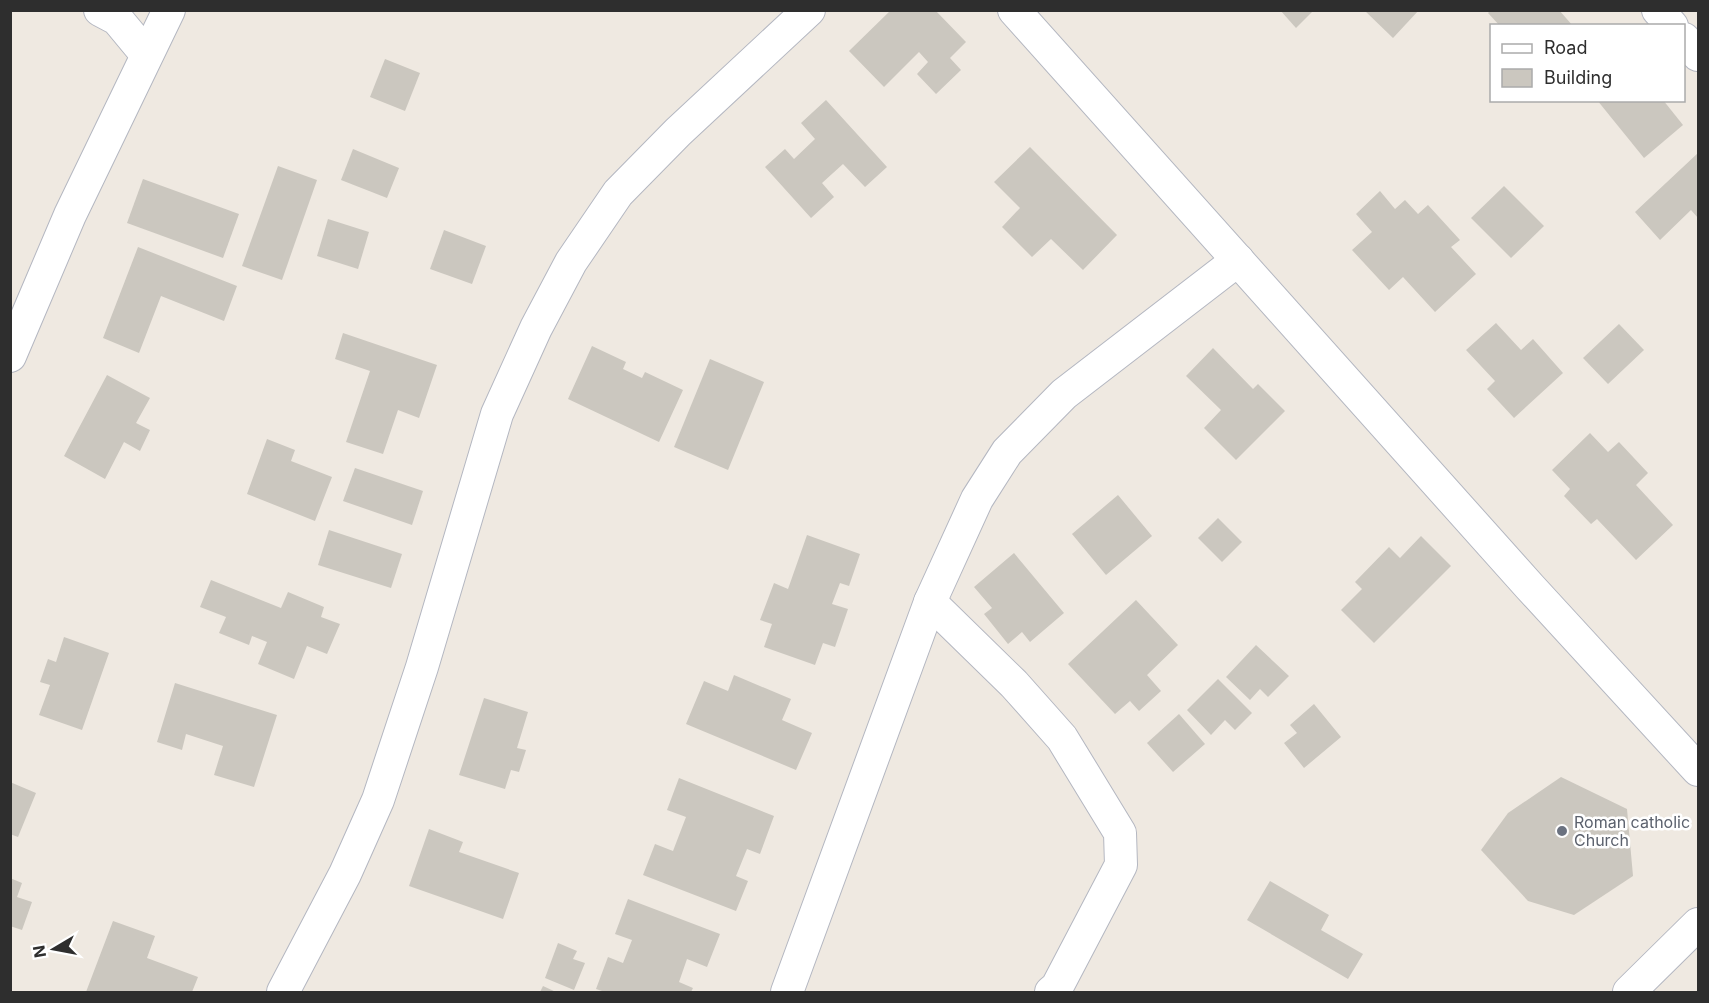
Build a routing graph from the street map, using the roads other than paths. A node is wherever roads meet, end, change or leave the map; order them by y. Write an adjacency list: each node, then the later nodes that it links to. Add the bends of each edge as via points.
1 (100, 10): 8 (street, via 117,19)
2 (169, 10): 8 (street)
3 (809, 10): 15 (street, via 678,132 618,194 571,262 497,414 378,800 345,874)
4 (1014, 10): 10 (street)
5 (1658, 10): 6 (street)
6 (1670, 24)
7 (1685, 41): 9 (street)
8 (146, 54): 11 (street, via 70,215)
9 (1698, 55)
10 (1238, 260): 12 (street, via 1064,394 1007,452 976,499); 13 (street)
11 (10, 356)
12 (930, 602): 16 (street); 17 (street, via 1014,684 1062,738 1120,833 1121,865)
13 (1698, 770)
14 (1698, 924): 18 (street)
15 (283, 993)
16 (787, 993)
17 (1051, 993)
18 (1629, 993)

